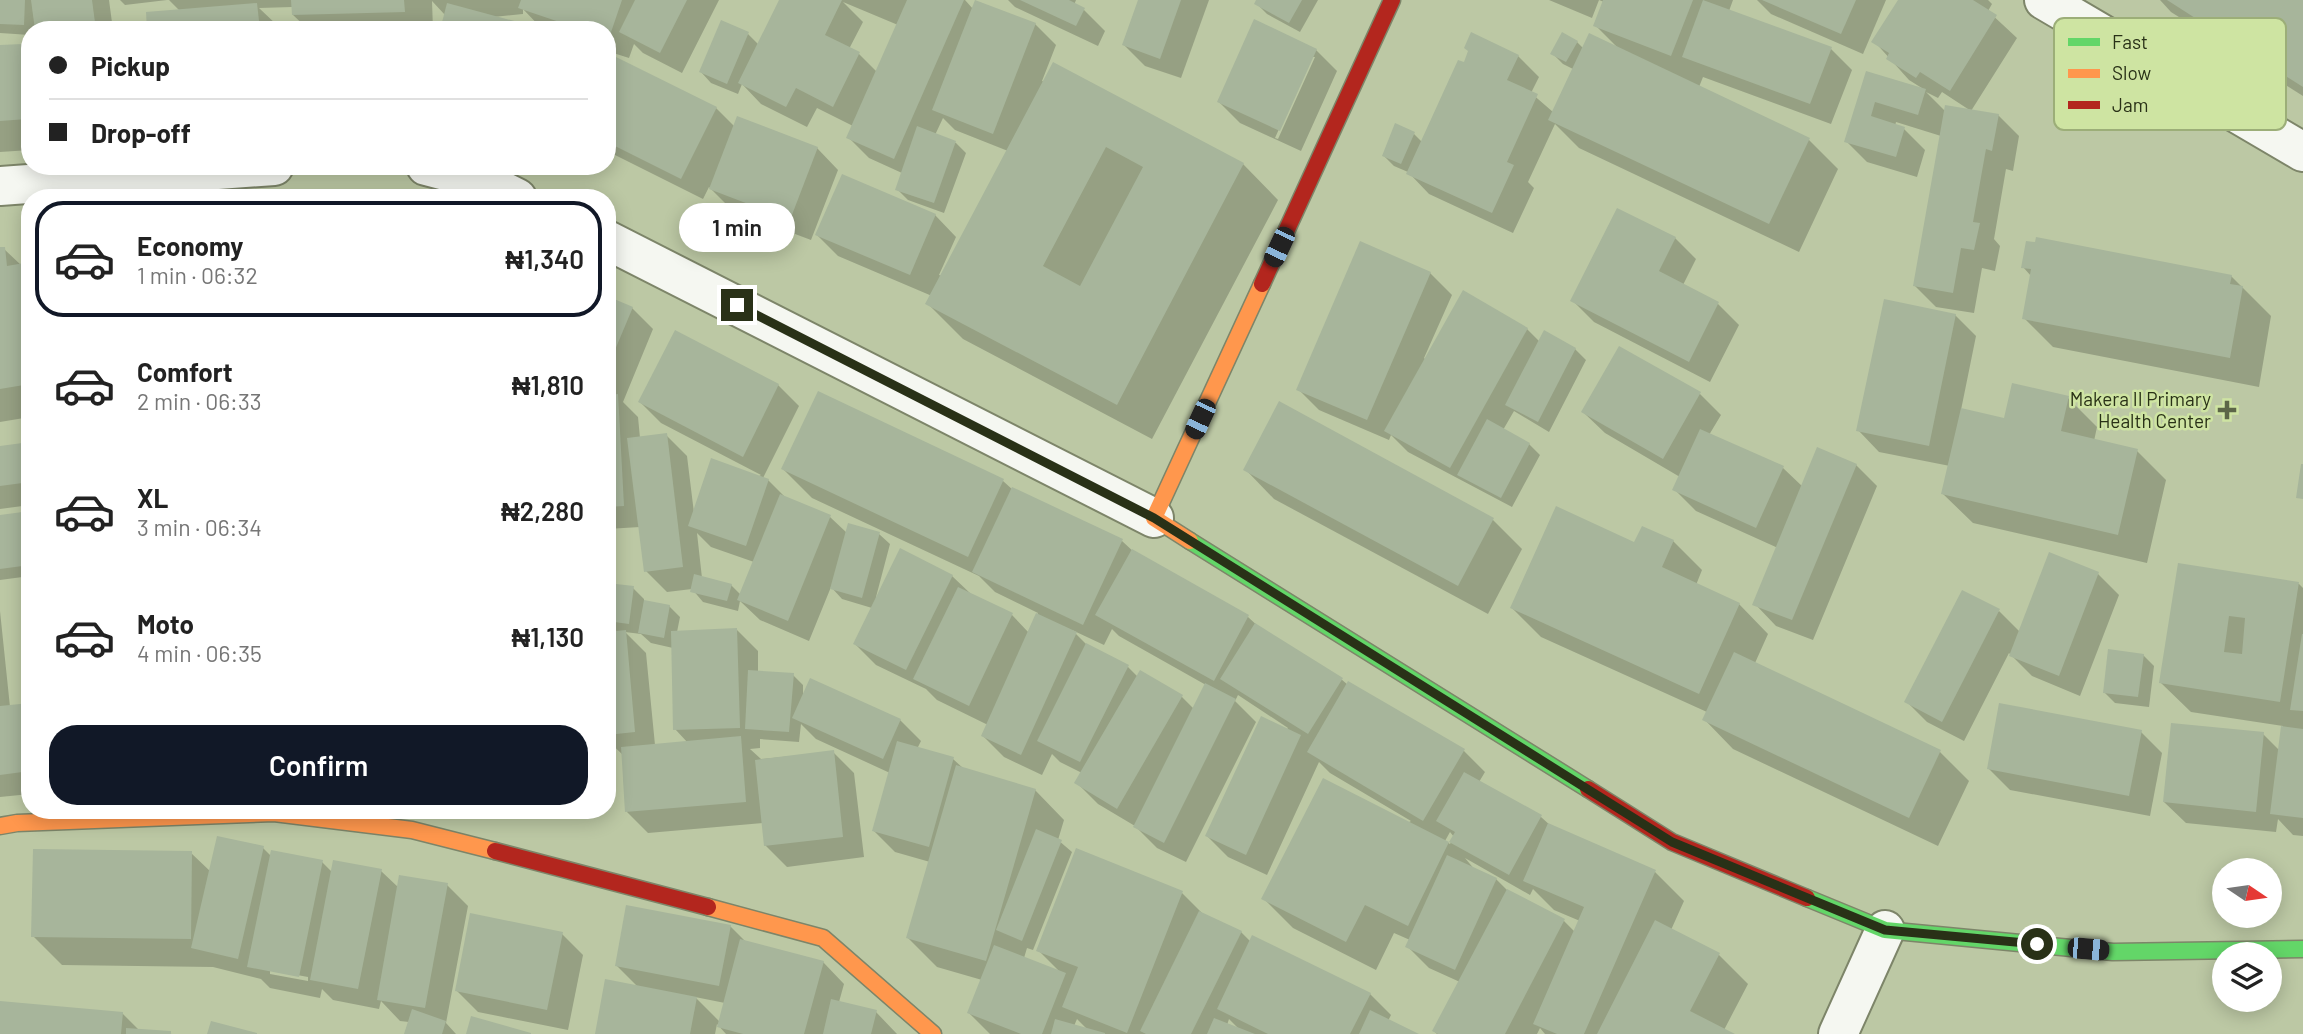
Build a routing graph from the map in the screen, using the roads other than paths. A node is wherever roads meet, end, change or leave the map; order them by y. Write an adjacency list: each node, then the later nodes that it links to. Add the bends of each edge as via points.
1 (1392, 0): 11 (street)
2 (2044, 0): 3 (street)
3 (2075, 18)
4 (2266, 130): 5 (street)
5 (2303, 152)
6 (151, 175): 8 (street)
7 (460, 175): 9 (street)
8 (0, 186)
9 (499, 189)
10 (616, 245): 11 (street)
11 (1154, 518): 15 (street, via 1672,842)
12 (103, 819): 14 (street)
13 (323, 819): 17 (street, via 412,830 823,937)
14 (0, 826)
15 (1885, 930): 16 (street, via 2113,952); 18 (street)
16 (2303, 949)
17 (933, 1034)
18 (1838, 1034)

